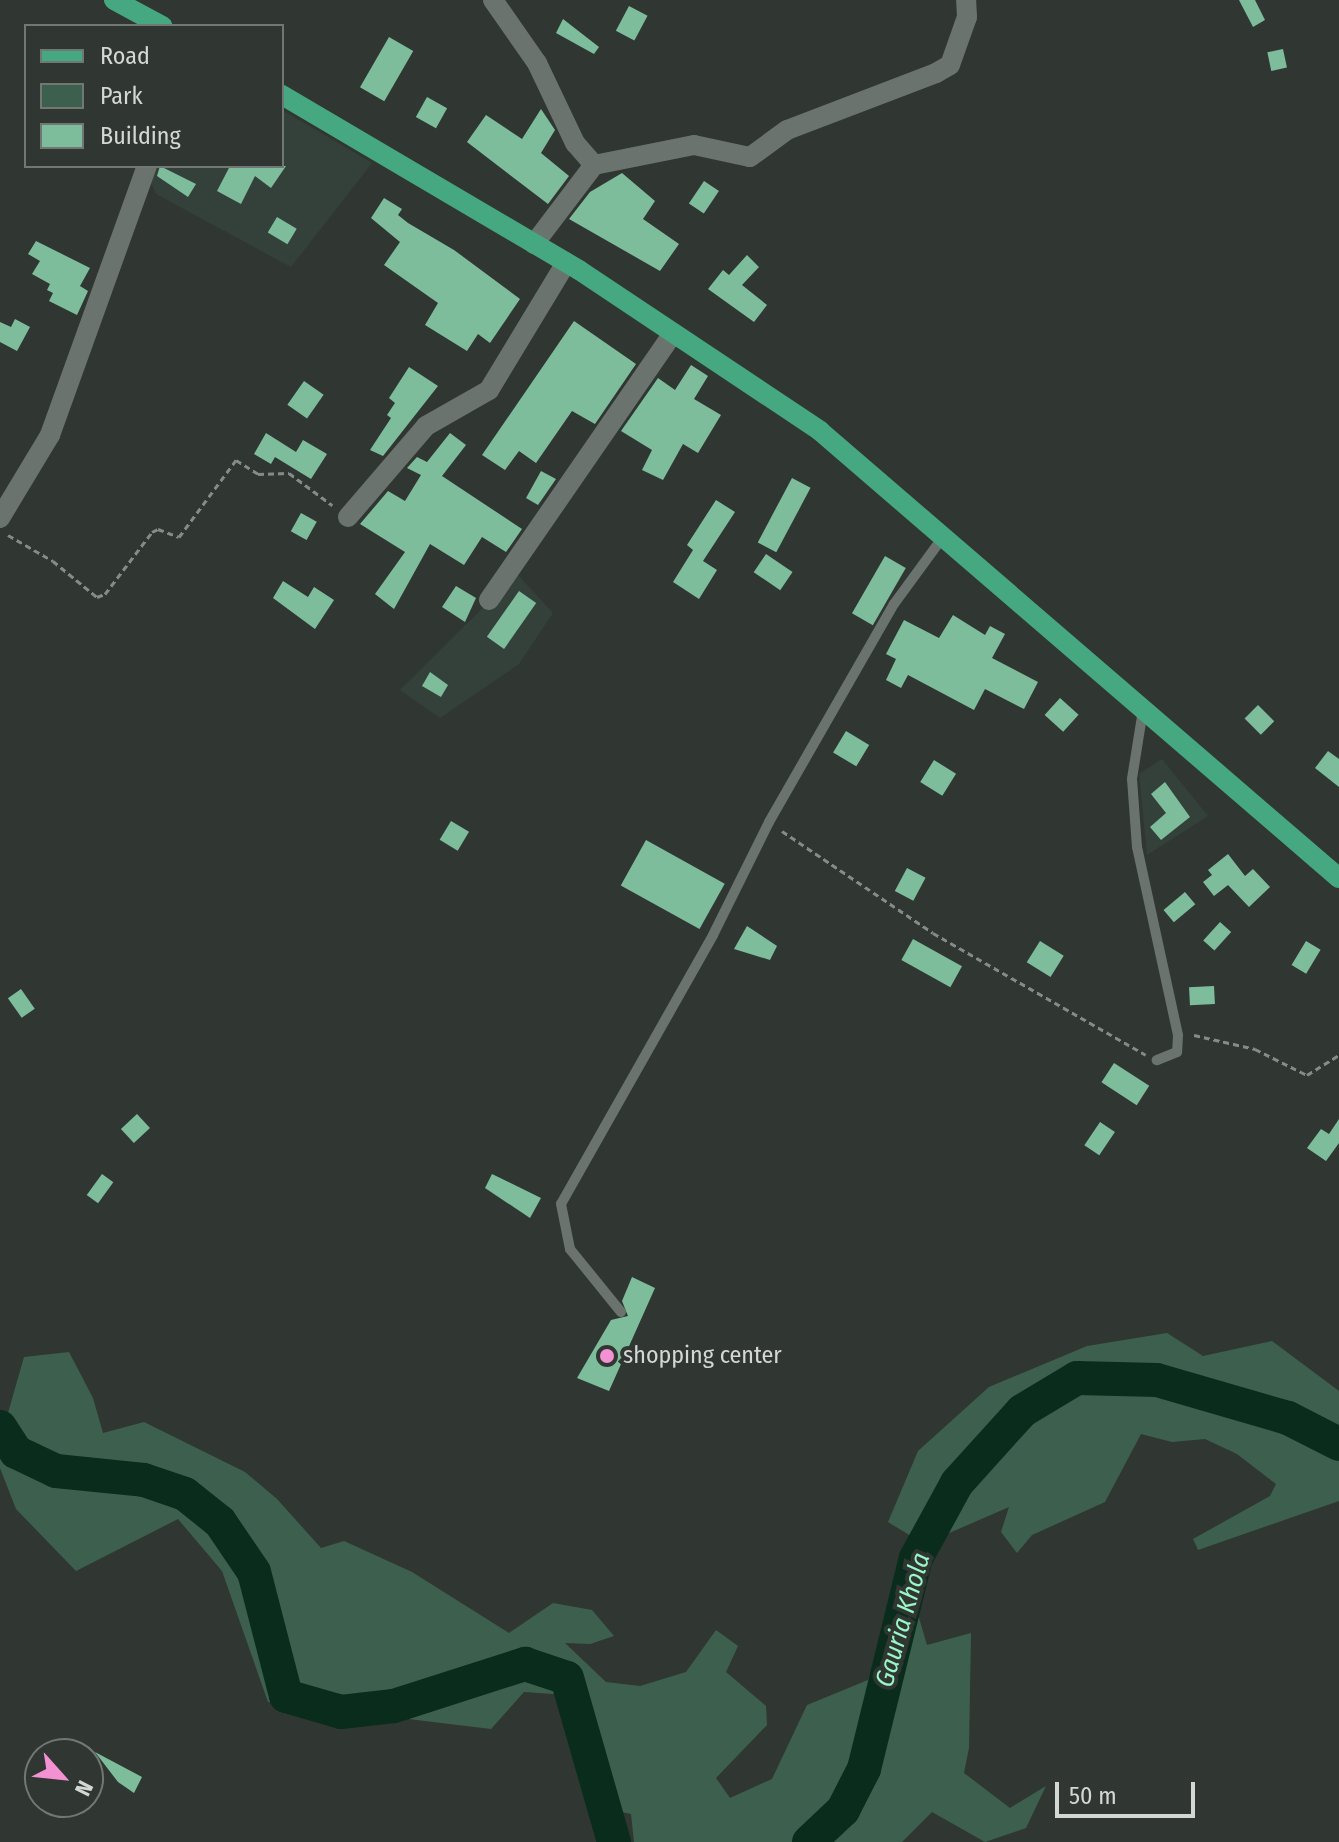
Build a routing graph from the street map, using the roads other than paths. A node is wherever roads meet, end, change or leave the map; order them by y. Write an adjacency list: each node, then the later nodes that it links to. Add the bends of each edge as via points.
1 (114, 0): 4 (main road)
2 (493, 0): 6 (street, via 537,63 575,143)
3 (966, 0): 6 (street, via 967,17 950,65 787,130 762,152 750,157 694,145)
4 (158, 24)
5 (284, 96): 8 (main road)
6 (594, 165): 8 (street)
7 (146, 168): 12 (street, via 50,435)
8 (534, 244): 9 (main road)
9 (566, 263): 10 (main road); 11 (street, via 489,390 426,426)
10 (673, 333): 13 (main road, via 820,431); 14 (street)
11 (348, 517)
12 (0, 518)
13 (943, 537): 15 (main road); 18 (lane, via 894,604 769,822 713,935 561,1204 570,1249)
14 (489, 600)
15 (1143, 710): 16 (main road); 17 (lane, via 1132,779 1137,847 1178,1035 1177,1052)
16 (1339, 878)
17 (1157, 1060)
18 (621, 1312)

